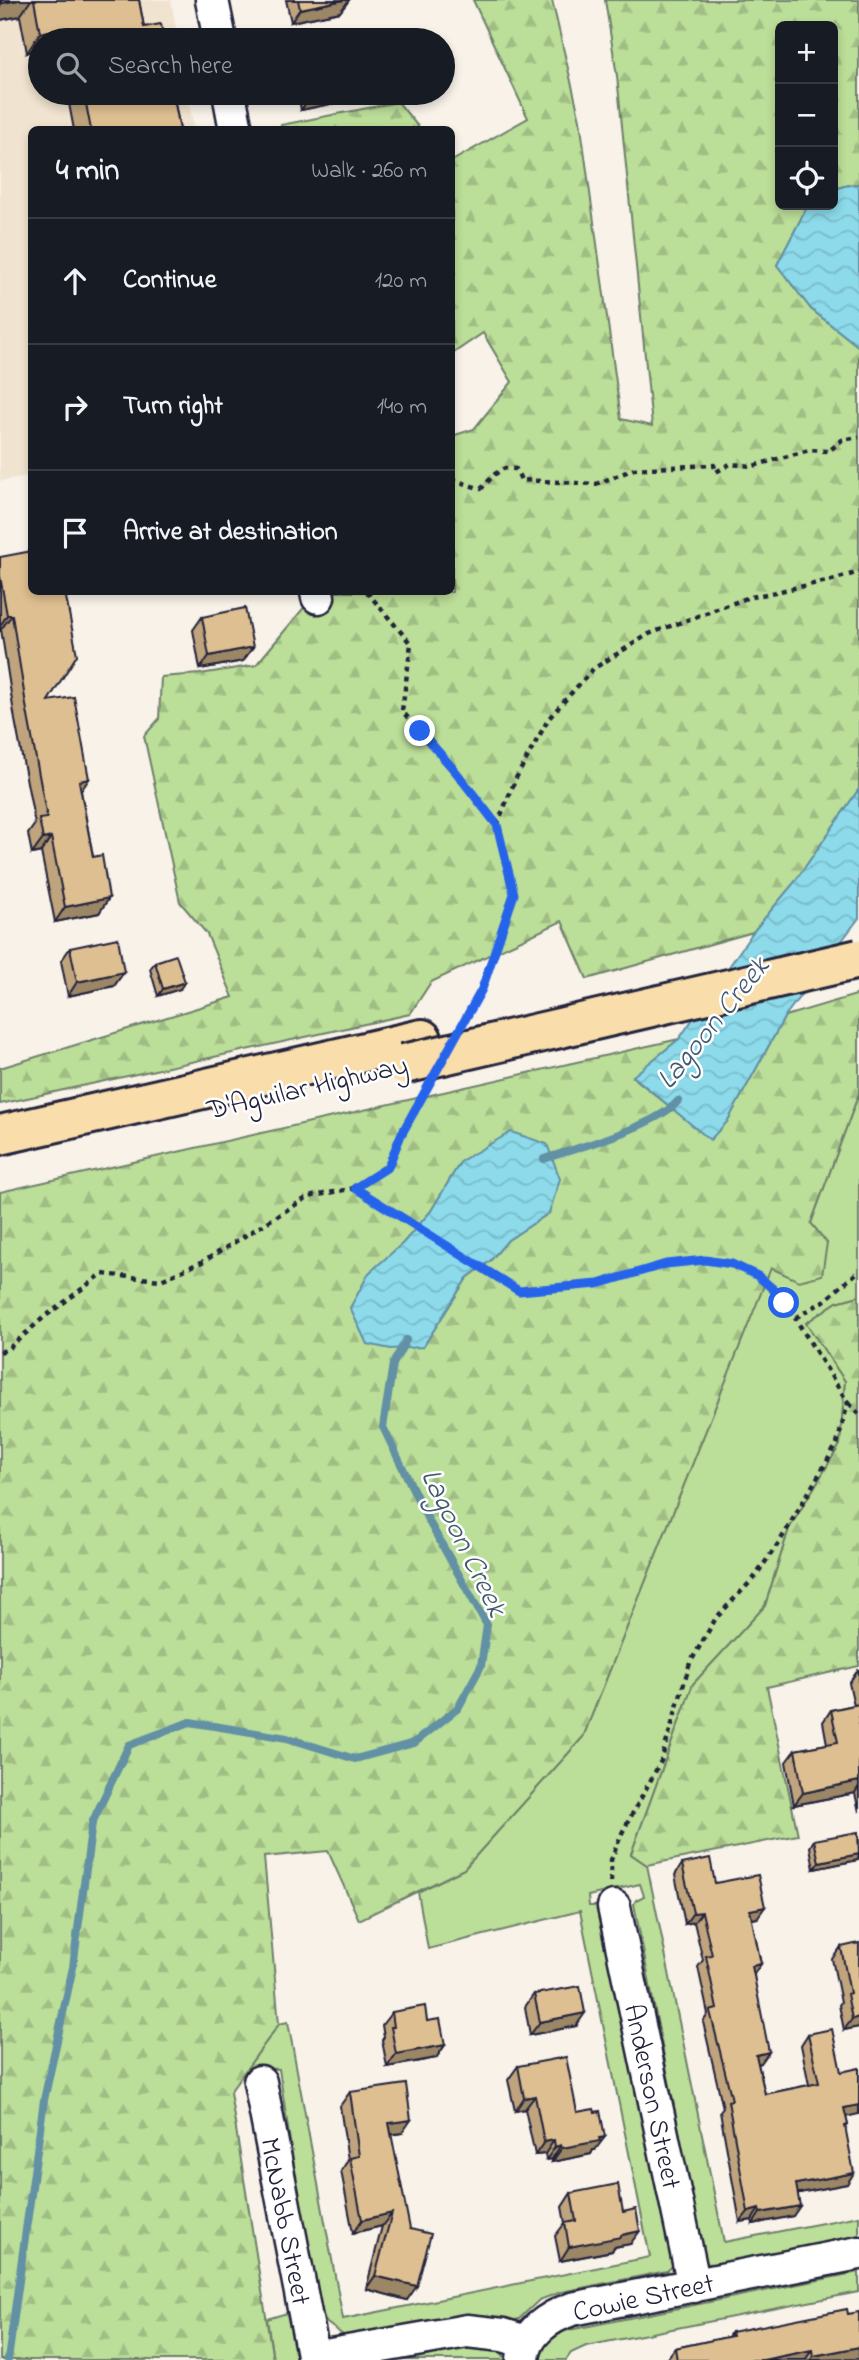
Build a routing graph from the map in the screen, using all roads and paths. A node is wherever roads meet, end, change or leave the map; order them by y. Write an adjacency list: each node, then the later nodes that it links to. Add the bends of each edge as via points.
1 (212, 0): 2 (street)
2 (218, 28)
3 (231, 105): 4 (street)
4 (235, 126)
5 (859, 437): 6 (path, via 842,440 829,451 809,450 753,466 730,464 716,472 714,465 634,469 596,484 521,480 516,469 505,468 481,489)
6 (455, 480)
7 (859, 572): 9 (path, via 747,598 649,634 593,669 549,719 516,778)
8 (370, 595): 9 (path, via 411,644 402,711)
9 (497, 825): 12 (path, via 514,894 482,989)
10 (859, 938): 13 (highway, D'Aguilar Highway)
11 (859, 959): 13 (highway, D'Aguilar Highway, bridge)
12 (462, 1025)
13 (418, 1063): 14 (highway, D'Aguilar Highway); 15 (highway, D'Aguilar Highway); 16 (path, via 401,1135 388,1167)
14 (0, 1135)
15 (0, 1157)
16 (355, 1188): 18 (path, via 519,1291 598,1284 666,1264 705,1260 732,1264 758,1276); 19 (path, via 308,1197 204,1261 161,1280 102,1273)
17 (859, 1270): 18 (path, via 824,1301)
18 (795, 1318): 20 (path)
19 (0, 1352)
20 (848, 1403): 21 (path); 22 (path, via 837,1444 780,1541 754,1578 716,1618 690,1663 662,1761 611,1860)
21 (859, 1413)
22 (614, 1907): 25 (street, Anderson Street)
23 (260, 2082): 27 (street, McNabb Street)
24 (859, 2253): 25 (street, Cowie Street)
25 (694, 2286): 26 (street, Cowie Street, via 556,2314 544,2322)
26 (525, 2351): 27 (street, Cowie Street, via 503,2335 467,2331)
27 (314, 2359)

